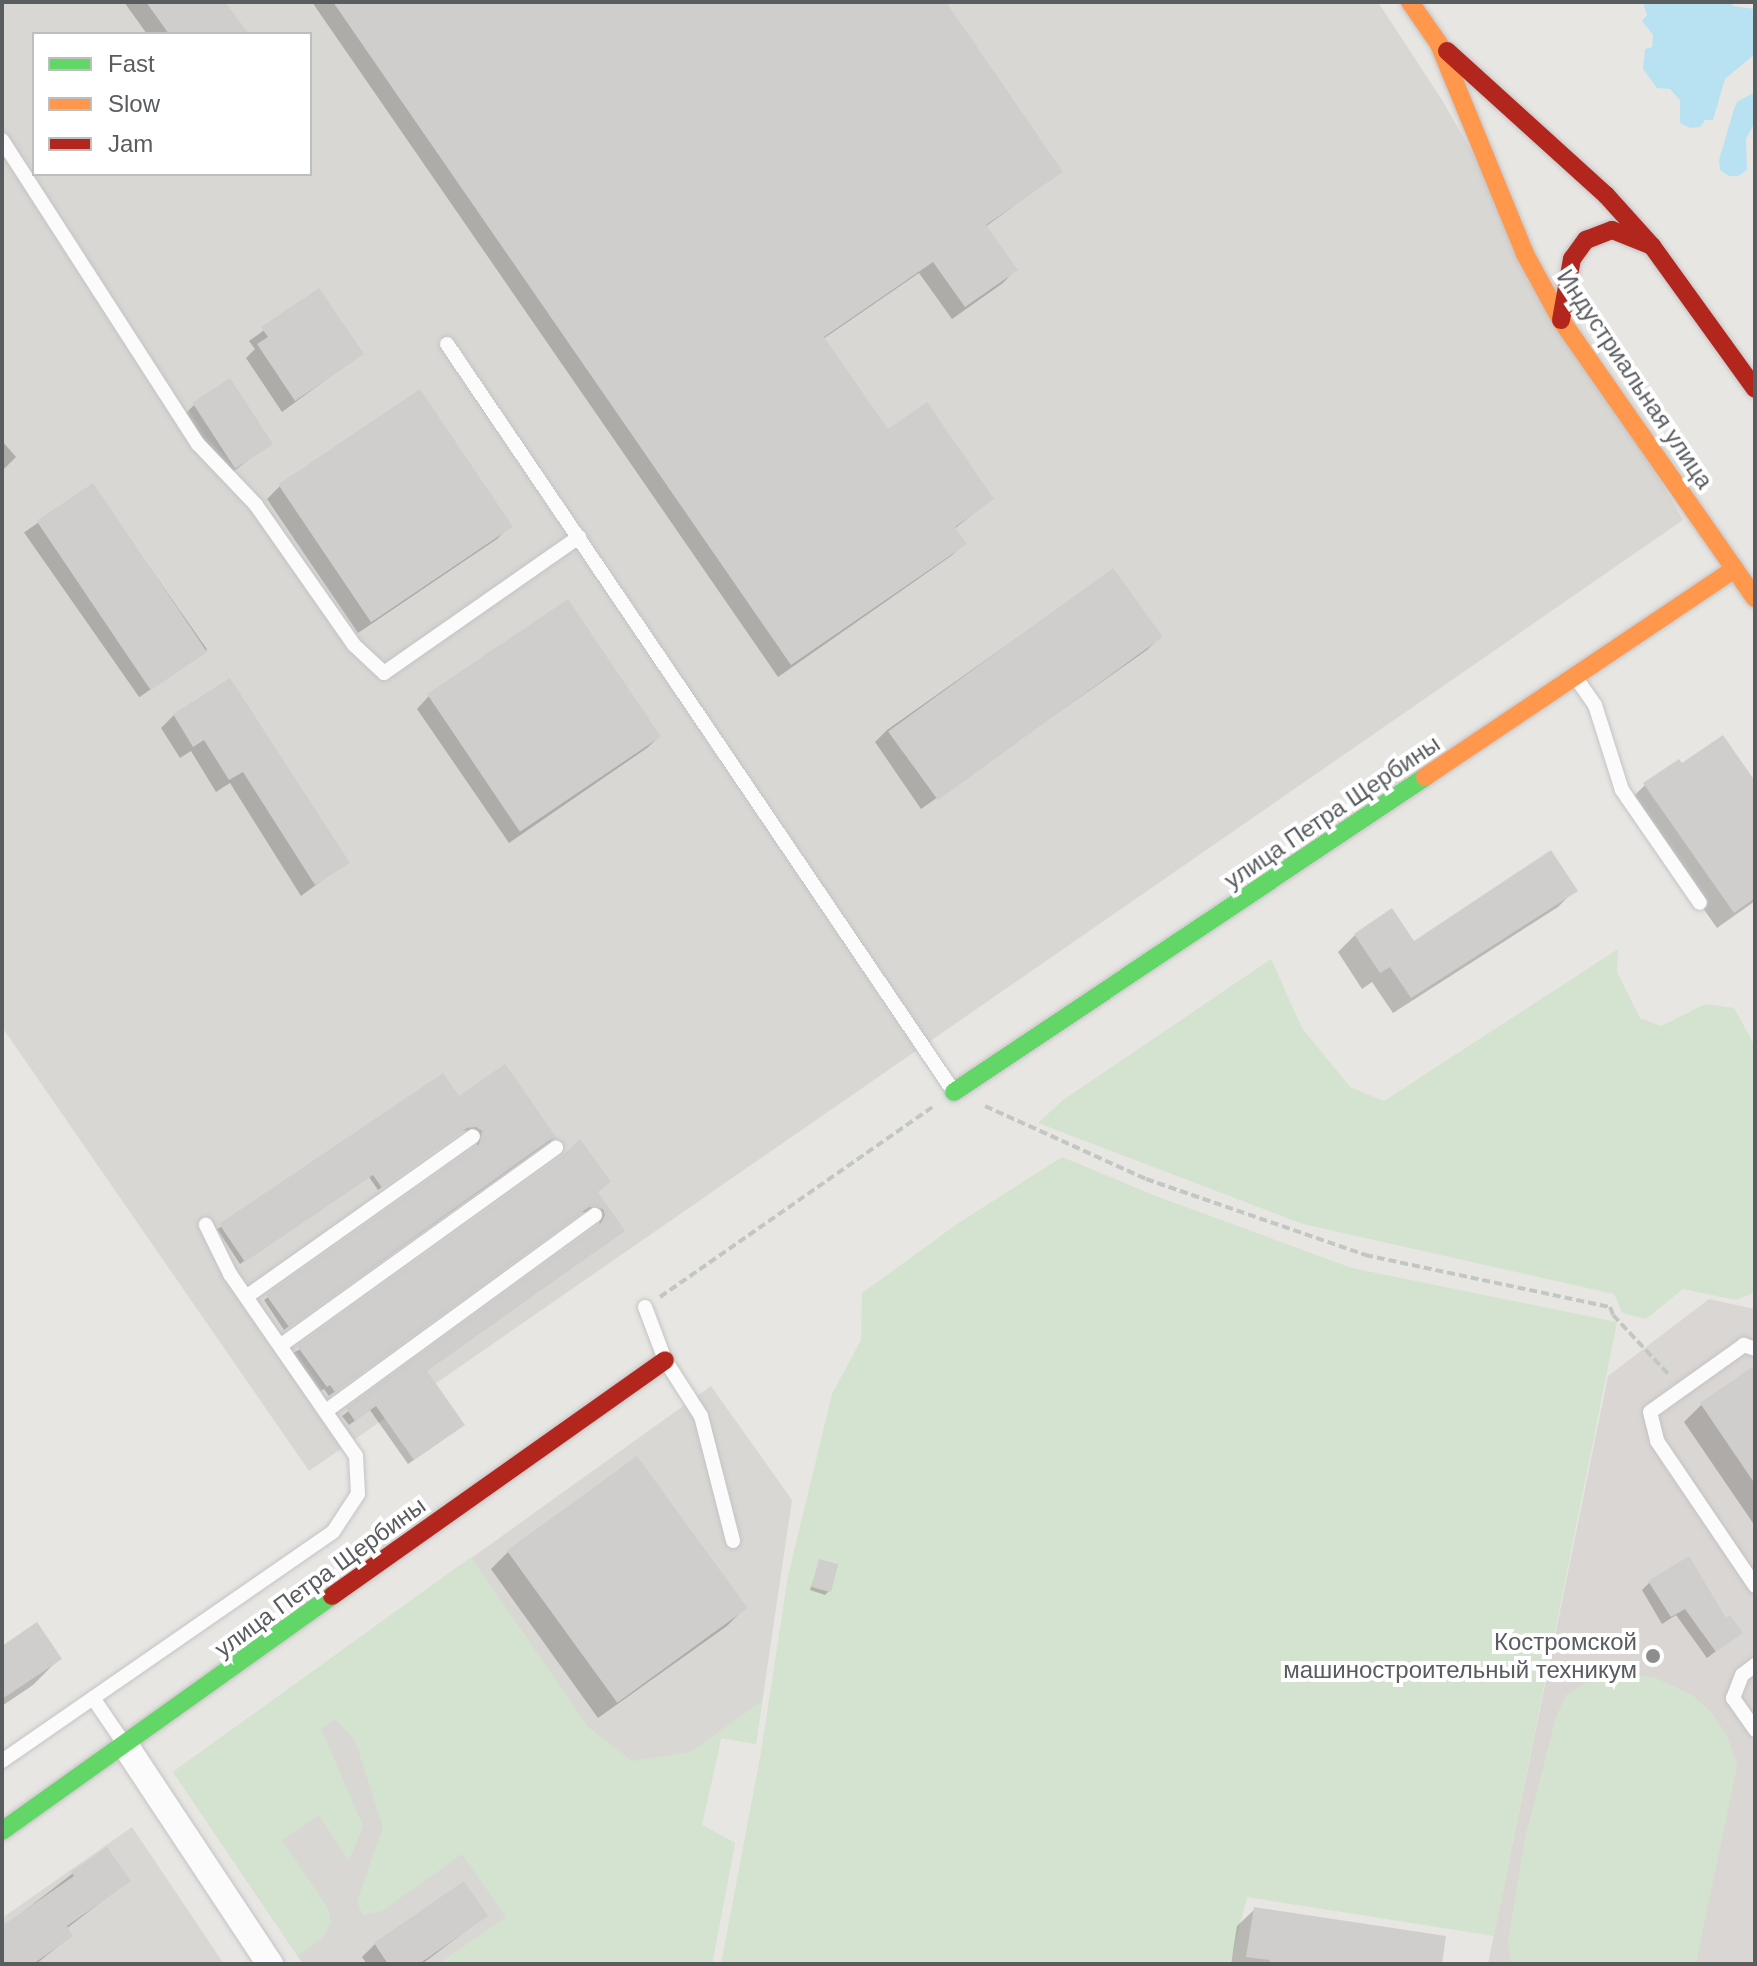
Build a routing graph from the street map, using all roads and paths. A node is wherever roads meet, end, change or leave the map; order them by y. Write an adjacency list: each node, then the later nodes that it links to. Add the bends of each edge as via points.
1 (1410, 2): 2 (main road, Индустриальная улица)
2 (1439, 44): 4 (main road, Индустриальная улица, via 1606,195); 5 (main road, Индустриальная улица, via 1525,254)
3 (2, 140): 8 (lane, via 198,444 256,505 354,645 384,673)
4 (1652, 246): 5 (main road, via 1612,230 1586,240 1572,259); 7 (main road, Индустриальная улица)
5 (1561, 320): 9 (main road, Индустриальная улица)
6 (447, 344): 8 (lane)
7 (1755, 389)
8 (579, 537): 13 (lane)
9 (1735, 569): 10 (main road, Индустриальная улица); 11 (main road, улица Петра Щербины)
10 (1755, 598)
11 (1576, 678): 12 (lane, via 1595,705 1622,790); 13 (main road, улица Петра Щербины)
12 (1700, 903)
13 (954, 1092): 19 (path); 23 (path, via 1146,1179 1255,1220 1365,1255 1610,1307)
14 (473, 1136): 18 (lane)
15 (556, 1148): 20 (lane)
16 (595, 1215): 24 (lane)
17 (206, 1225): 18 (lane)
18 (246, 1297): 20 (lane)
19 (645, 1307): 22 (lane)
20 (280, 1346): 24 (lane)
21 (1755, 1349): 23 (lane, via 1744,1345)
22 (665, 1360): 25 (lane, via 701,1416); 30 (main road, улица Петра Щербины)
23 (1682, 1389): 26 (lane, via 1650,1412 1657,1441)
24 (326, 1411): 28 (lane, via 356,1456 358,1494 333,1532)
25 (733, 1541)
26 (1755, 1586)
27 (1755, 1665): 29 (lane, via 1742,1675 1733,1698)
28 (93, 1698): 30 (lane); 31 (lane)
29 (1755, 1730)
30 (125, 1745): 32 (main road, улица Петра Щербины); 33 (street)
31 (2, 1761)
32 (2, 1831)
33 (270, 1964)

